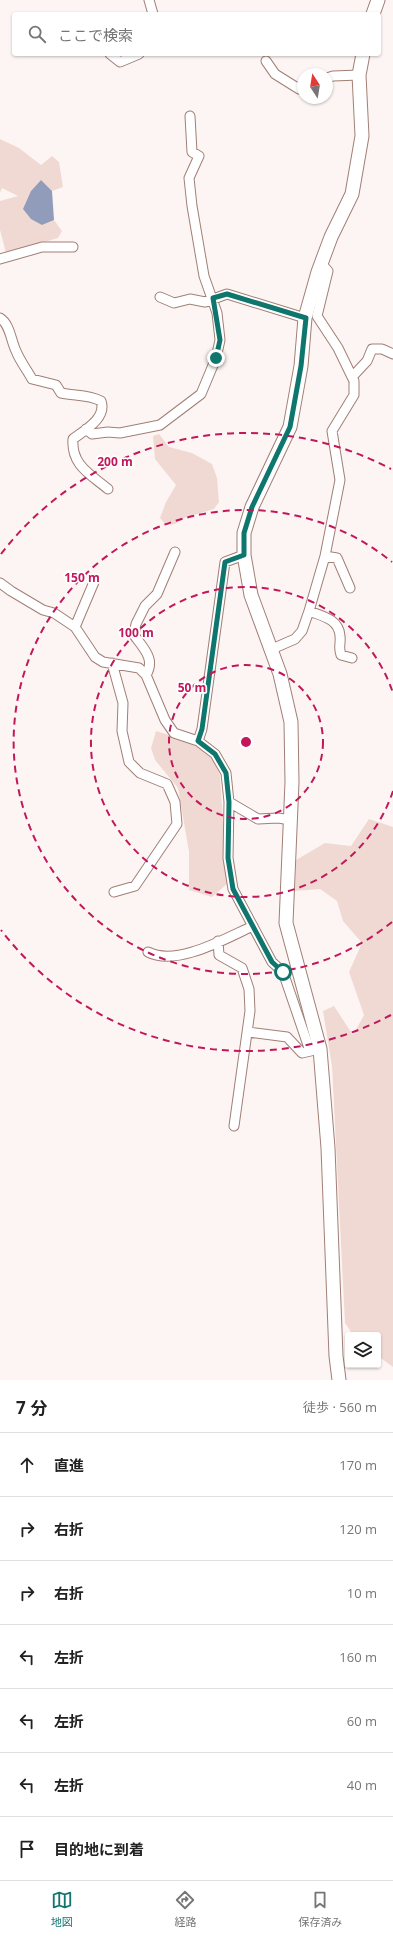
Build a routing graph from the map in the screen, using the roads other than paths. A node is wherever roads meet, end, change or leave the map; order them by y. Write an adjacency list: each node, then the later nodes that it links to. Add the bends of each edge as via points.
1 (149, 0): 3 (street)
2 (378, 0): 4 (street)
3 (152, 12)
4 (374, 12)
5 (112, 56): 6 (street, via 120,62)
6 (134, 56)
7 (363, 56): 9 (street)
8 (266, 61): 11 (street, via 275,74)
9 (359, 75): 10 (street); 15 (street, via 362,136 352,194)
10 (333, 76)
11 (297, 88)
12 (190, 116): 17 (street, via 192,152 200,156 189,178 192,206 204,276)
13 (73, 247): 14 (street, via 42,248)
14 (0, 259)
15 (321, 263): 19 (street); 21 (street, via 328,270 317,316 338,348)
16 (160, 297): 17 (street, via 174,303 190,299 205,302)
17 (213, 298): 19 (street, via 227,294); 22 (street, via 220,340 216,358 201,394 160,425 120,433 92,434)
18 (0, 318): 22 (street, via 12,336 16,351 32,379 56,385 62,393 90,396 101,401 103,408 100,415)
19 (306, 318): 25 (street, via 301,366 290,427 252,507 244,533)
20 (393, 354): 21 (street, via 382,349 372,349 367,361)
21 (352, 377): 26 (street, via 354,395 332,431 340,480)
22 (86, 429): 23 (street, via 73,439 72,450 79,465)
23 (108, 489)
24 (175, 552): 35 (street, via 157,594 145,606 136,624 134,635 150,657 150,668)
25 (244, 555): 32 (street, via 250,595); 36 (street, via 225,562 202,729)
26 (325, 556): 29 (street, via 337,558); 30 (street)
27 (0, 582): 31 (street, via 11,591)
28 (94, 582): 31 (street)
29 (350, 588)
30 (309, 611): 32 (street, via 302,631 295,639); 33 (street, via 332,619 340,636 338,648 342,655)
31 (75, 627): 34 (street, via 95,657 103,662)
32 (272, 650): 38 (street, via 291,722)
33 (352, 658)
34 (112, 663): 35 (street, via 139,668); 39 (street, via 123,703 122,731 129,762 140,773 167,784 175,802 177,824 135,886)
35 (146, 675): 36 (street, via 165,720 174,733)
36 (198, 741): 37 (street, via 215,754 226,773)
37 (229, 802): 38 (street, via 258,819); 40 (street, via 228,858 233,889)
38 (290, 820): 44 (street, via 286,923)
39 (114, 892)
40 (253, 926): 41 (street); 44 (street, via 272,962 283,972)
41 (218, 941): 42 (street, via 175,955 157,957); 43 (street, via 219,955 242,968 249,989)
42 (148, 952)
43 (248, 1032): 44 (street, via 287,1037 302,1053); 45 (street)
44 (315, 1050): 46 (street, via 328,1148)
45 (234, 1126)
46 (339, 1380)

